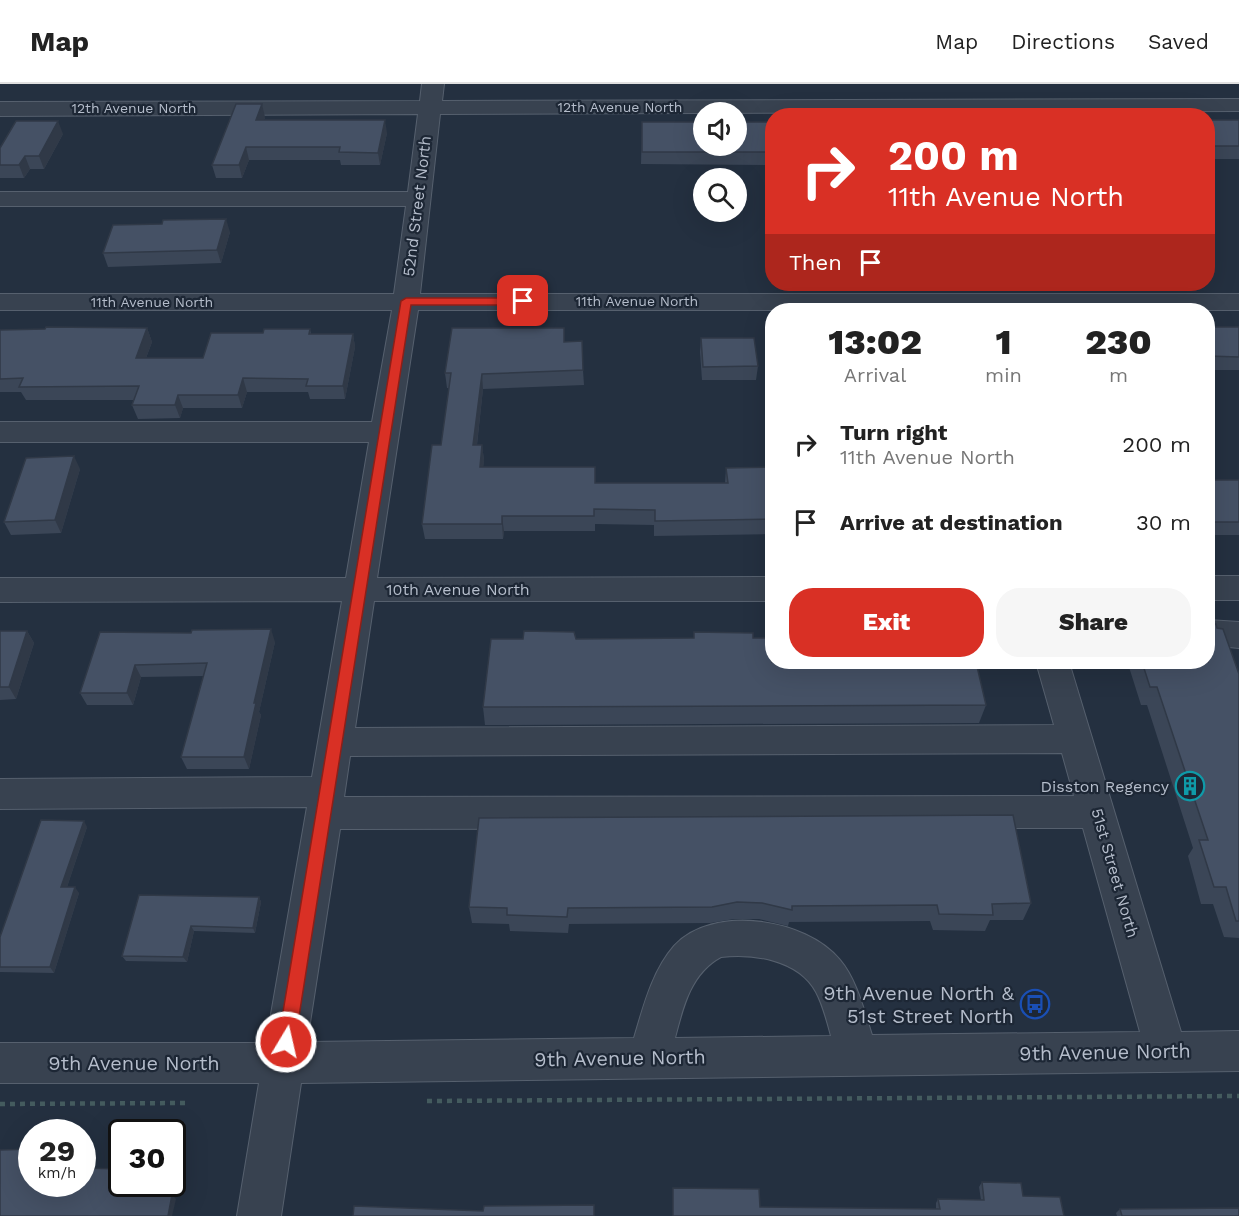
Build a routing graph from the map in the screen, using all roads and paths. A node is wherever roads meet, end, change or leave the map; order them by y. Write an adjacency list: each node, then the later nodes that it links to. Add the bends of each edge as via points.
1 (1076, 84): 5 (street)
2 (431, 96): 4 (street, 12th Avenue North); 7 (street, 12th Avenue North); 9 (street, 52nd Street North)
3 (1239, 105): 6 (street, 12th Avenue North)
4 (994, 108)
5 (1087, 108)
6 (1148, 108)
7 (0, 109)
8 (0, 198): 9 (street)
9 (418, 198): 11 (street, 52nd Street North)
10 (1177, 293): 11 (street, 11th Avenue North); 13 (street, 11th Avenue North)
11 (406, 301): 12 (street, 11th Avenue North); 15 (street, 52nd Street North)
12 (0, 302)
13 (1239, 302)
14 (0, 432): 15 (street)
15 (385, 432): 20 (street, 52nd Street North)
16 (1215, 588): 17 (street)
17 (1239, 588)
18 (765, 589): 20 (street, 10th Avenue North)
19 (0, 590): 20 (street, 10th Avenue North)
20 (359, 590): 25 (street, 52nd Street North)
21 (1215, 633): 22 (street)
22 (1239, 635)
23 (1055, 669): 24 (street, 51st Street North)
24 (1076, 739): 25 (street); 28 (street, 51st Street North)
25 (335, 742): 27 (street, 52nd Street North)
26 (0, 794): 27 (street)
27 (325, 803): 28 (street); 34 (street, 52nd Street North)
28 (1097, 812): 29 (street, 51st Street North)
29 (1166, 1050): 30 (street, 9th Avenue North); 31 (street, 9th Avenue North)
30 (1239, 1051)
31 (858, 1055): 32 (street, 9th Avenue North); 32 (street, via 828,975 805,954 780,944 747,939 713,941 687,959 672,981)
32 (650, 1058): 34 (street, 9th Avenue North)
33 (0, 1063): 34 (street, 9th Avenue North)
34 (283, 1063): 39 (street, 52nd Street North)
35 (1239, 1096): 36 (path)
36 (419, 1101)
37 (189, 1102): 38 (path)
38 (0, 1104)
39 (259, 1216)

